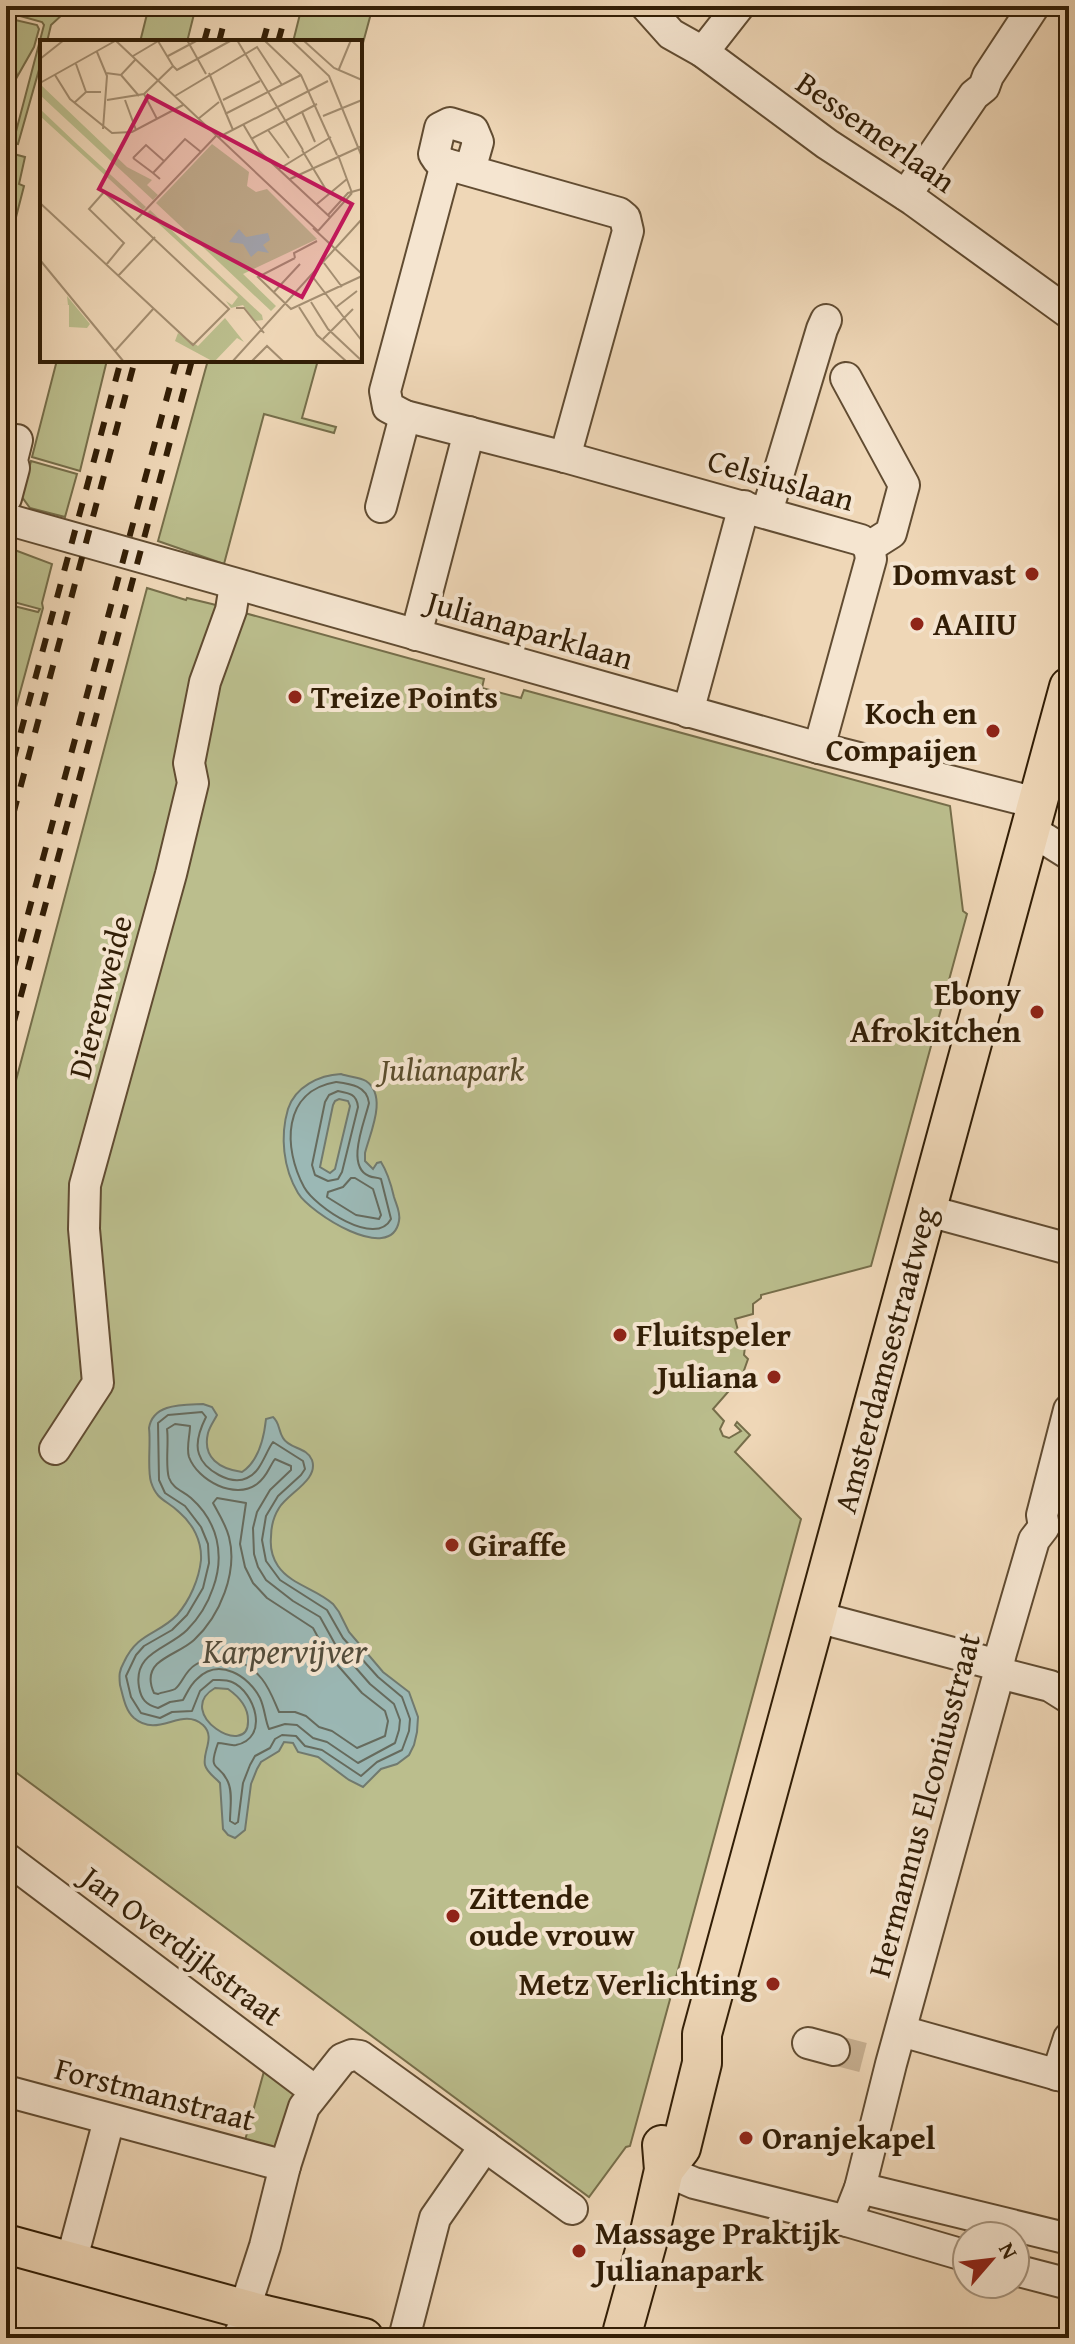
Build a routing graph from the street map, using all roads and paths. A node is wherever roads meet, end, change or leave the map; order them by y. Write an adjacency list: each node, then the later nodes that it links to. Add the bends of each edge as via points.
1 (646, 6): 4 (street, Bessemerlaan, via 671,34)
2 (739, 6): 4 (street)
3 (1034, 6): 5 (street, via 984,87)
4 (703, 52): 5 (street, Bessemerlaan)
5 (906, 195): 6 (street, Bessemerlaan)
6 (1069, 313)
7 (826, 320): 15 (street)
8 (846, 378): 17 (street, via 904,485 891,533)
9 (405, 416): 10 (street, Celsiuslaan); 12 (street, via 388,407 385,391 458,167 625,218 628,231); 14 (street)
10 (469, 432): 12 (street, Celsiuslaan); 19 (street)
11 (17, 440): 13 (street)
12 (565, 457): 15 (street, Celsiuslaan)
13 (6, 498)
14 (381, 507)
15 (755, 509): 17 (street, Celsiuslaan, via 861,540); 21 (street)
16 (6, 519): 18 (street, Julianaparklaan)
17 (869, 547): 22 (street, Celsiuslaan, via 871,559)
18 (235, 585): 19 (street, Julianaparklaan); 28 (street, Dierenweide, via 205,682 189,763 193,783 171,874 85,1185 98,1383)
19 (416, 635): 21 (street, Julianaparklaan)
20 (1069, 687): 23 (main road, Amsterdamsestraatweg)
21 (688, 712): 22 (street, Julianaparklaan)
22 (819, 748): 23 (street, Julianaparklaan)
23 (1033, 816): 24 (street, Julianaparklaan); 25 (main road, Amsterdamsestraatweg)
24 (1069, 854)
25 (925, 1210): 26 (street); 30 (main road, Amsterdamsestraatweg)
26 (1069, 1249)
27 (1069, 1410): 29 (street, Hermannus Elconiusstraat, via 1042,1515)
28 (55, 1449)
29 (1057, 1531): 31 (street, Hermannus Elconiusstraat, via 1034,1540)
30 (817, 1617): 31 (street); 42 (main road, Amsterdamsestraatweg, via 702,2034 702,2063 681,2148)
31 (998, 1669): 32 (street); 34 (street, Hermannus Elconiusstraat)
32 (1069, 1698)
33 (6, 1858): 38 (street, Jan Overdijkstraat)
34 (901, 2031): 36 (street); 43 (street, Hermannus Elconiusstraat, via 882,2062)
35 (1069, 2038): 36 (street)
36 (1063, 2076)
37 (6, 2091): 39 (street, Forstmanstraat)
38 (315, 2091): 40 (street, via 342,2059 360,2056); 41 (street, via 299,2119)
39 (109, 2120): 41 (street, Forstmanstraat); 51 (street)
40 (485, 2146): 44 (street); 57 (street, via 435,2218)
41 (285, 2166): 55 (street)
42 (664, 2170): 46 (street, via 694,2183); 56 (main road, Amsterdamsestraatweg)
43 (860, 2188): 45 (street); 46 (street, Hermannus Elconiusstraat)
44 (572, 2209)
45 (993, 2220)
46 (847, 2221): 50 (street)
47 (1031, 2229): 48 (street)
48 (1069, 2239)
49 (6, 2244): 51 (main road)
50 (951, 2251)
51 (71, 2262): 55 (main road)
52 (6, 2268): 55 (main road)
53 (1031, 2275): 54 (street)
54 (1069, 2284)
55 (248, 2322): 58 (main road)
56 (618, 2335)
57 (405, 2337)
58 (364, 2338)

